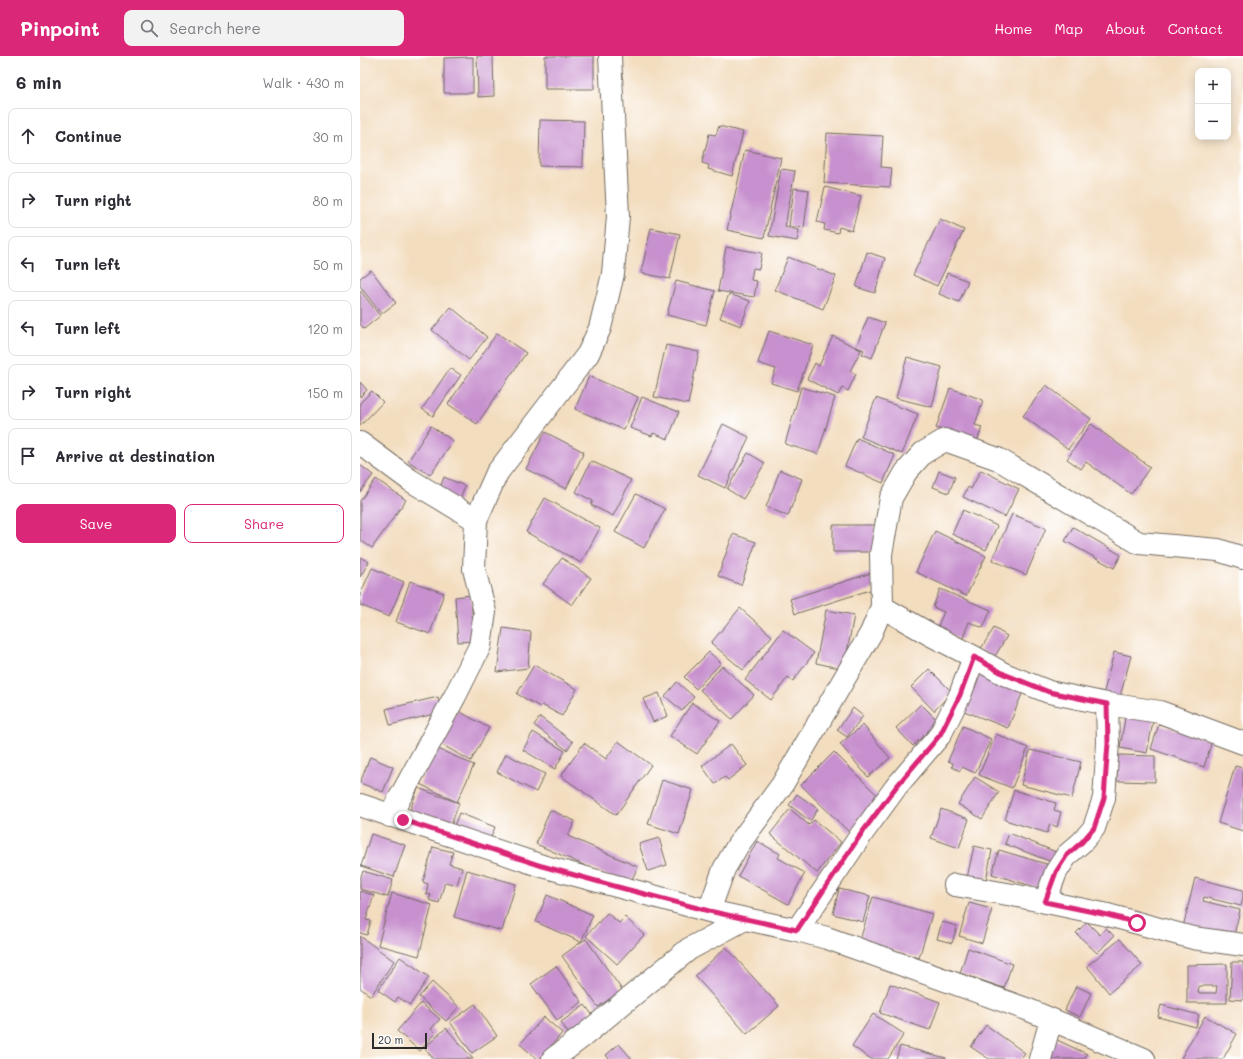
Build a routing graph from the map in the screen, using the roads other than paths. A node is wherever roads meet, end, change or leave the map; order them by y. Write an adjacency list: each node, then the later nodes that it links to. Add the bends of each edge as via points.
1 (610, 56): 3 (street, via 618,216 612,274 600,328 588,354 497,473)
2 (360, 443): 3 (street, via 410,480)
3 (476, 520): 10 (street, via 474,569 485,612 480,646)
4 (1243, 558): 5 (street, via 1218,550 1139,543 998,459 945,440 923,453 906,472 891,498 882,554)
5 (882, 607): 6 (street); 13 (street, via 871,633 782,785 738,845 724,869)
6 (974, 657): 7 (street, via 1004,674 1049,692); 15 (street, via 960,695 940,735 861,834)
7 (1107, 704): 8 (street, via 1160,712); 12 (street, via 1108,743 1104,798 1094,828 1067,855 1056,872)
8 (1243, 743)
9 (360, 805): 10 (street)
10 (390, 816): 13 (street, via 542,866)
11 (955, 885): 12 (street)
12 (1045, 902): 16 (street, via 1108,915 1193,938)
13 (709, 911): 14 (street)
14 (746, 919): 15 (street); 18 (street, via 689,949)
15 (797, 930): 17 (street, via 827,938)
16 (1242, 942)
17 (1051, 1020): 19 (street); 20 (street)
18 (553, 1059)
19 (1040, 1059)
20 (1144, 1059)

